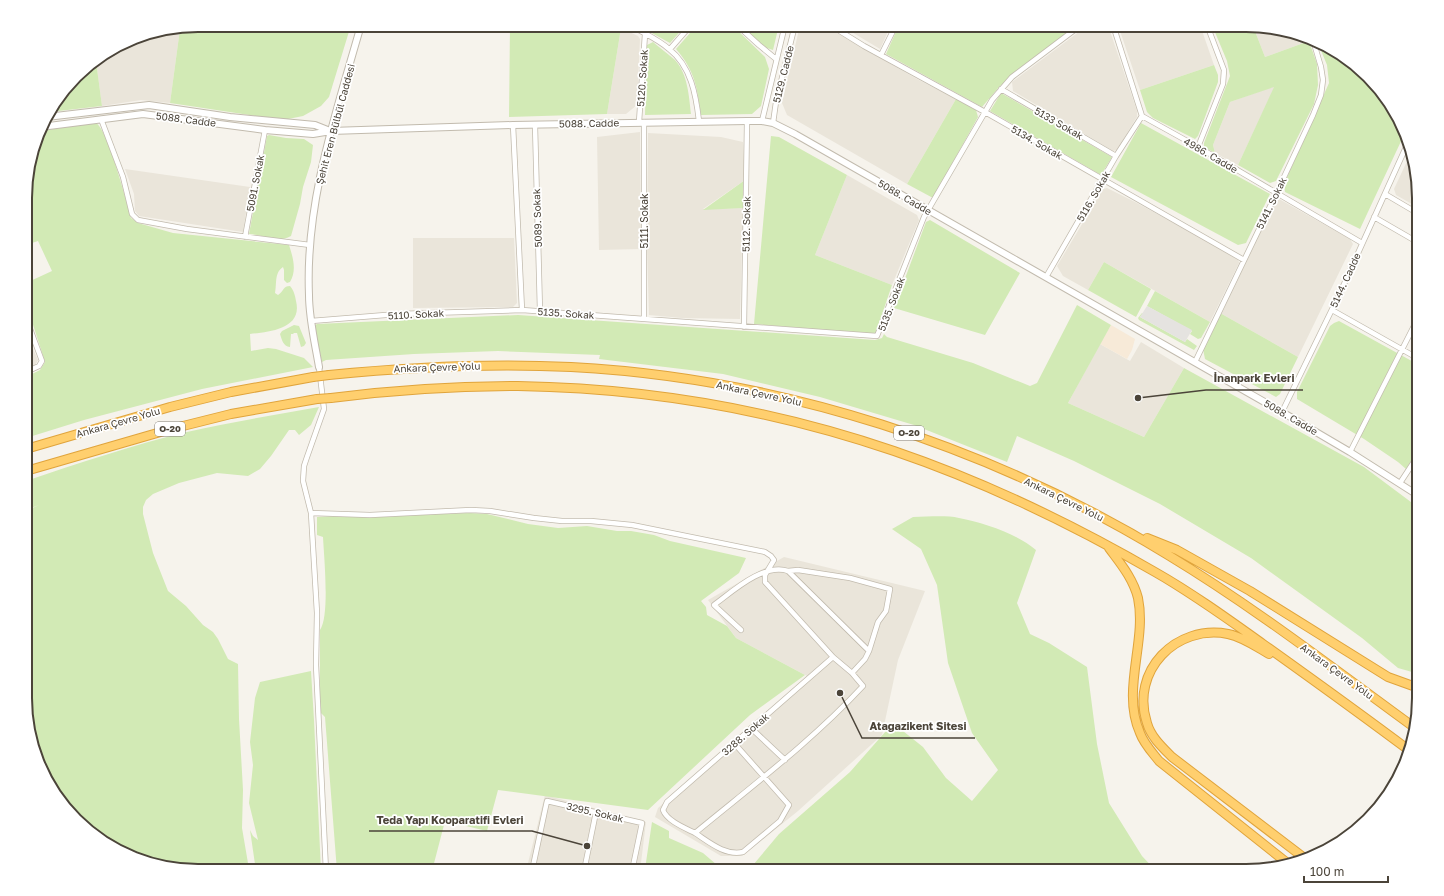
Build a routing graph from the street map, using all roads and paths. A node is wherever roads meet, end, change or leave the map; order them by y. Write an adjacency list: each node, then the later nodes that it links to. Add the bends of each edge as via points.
1 (359, 32): 31 (street, Şehit Eren Bülbül Caddesi)
2 (641, 32): 12 (street)
3 (685, 32): 14 (street)
4 (744, 32): 16 (street)
5 (782, 32): 16 (street, 5129. Cadde)
6 (793, 32): 26 (street, 5129. Cadde)
7 (842, 32): 15 (street, 5134. Sokak)
8 (892, 32): 15 (street)
9 (1072, 32): 17 (street, 5135. Sokak)
10 (1115, 32): 20 (street)
11 (1210, 32): 32 (street, via 1225,77)
12 (644, 34): 14 (street); 25 (street, 5120. Sokak)
13 (1315, 47): 36 (street, 5141. Sokak, via 1323,80 1321,95)
14 (670, 49): 22 (street, via 688,72)
15 (881, 55): 18 (street, 5134. Sokak)
16 (776, 59): 24 (street, 5129. Cadde)
17 (1001, 89): 18 (street, 5135. Sokak); 34 (street, 5133 Sokak)
18 (985, 112): 35 (street, 5134. Sokak); 38 (street, 5135. Sokak)
19 (53, 116): 31 (street, 5088. Cadde, via 149,105 230,117 315,125)
20 (1142, 116): 32 (street, 4986. Cadde); 34 (street, 5116. Sokak)
21 (101, 119): 29 (street, 5088. Cadde); 30 (street, 5088. Cadde, via 143,114); 41 (street, via 123,178 132,214 136,218 141,221)
22 (699, 121): 23 (street, 5088. Cadde); 25 (street, 5088. Cadde)
23 (747, 121): 24 (street, 5088. Cadde); 52 (street, 5112. Sokak)
24 (762, 121): 26 (street, 5088. Cadde)
25 (641, 122): 28 (street, 5088. Cadde); 50 (street, 5111. Sokak)
26 (772, 123): 38 (street, 5088. Cadde)
27 (513, 125): 28 (street, 5088. Cadde); 31 (street, 5088. Cadde); 47 (street, 5089. Sokak)
28 (535, 125): 49 (street, 5089. Sokak)
29 (49, 126)
30 (265, 130): 31 (street, 5088. Cadde, via 313,134); 41 (street, 5091. Sokak)
31 (331, 131): 44 (street, Şehit Eren Bülbül Caddesi, via 312,221)
32 (1198, 147): 36 (street, 4986. Cadde)
33 (1405, 150): 37 (street, 5144. Cadde)
34 (1116, 156): 35 (street, 5116. Sokak)
35 (1103, 179): 45 (street, 5134. Sokak); 46 (street, 5116. Sokak)
36 (1277, 192): 43 (street, 4986. Cadde); 45 (street, 5141. Sokak)
37 (1385, 194): 39 (street); 40 (street, 5144. Cadde)
38 (928, 210): 46 (street, 5088. Cadde); 52 (street, 5135. Sokak, via 877,336)
39 (1412, 210)
40 (1374, 218): 42 (street); 43 (street, 5144. Cadde)
41 (245, 237): 44 (street)
42 (1412, 239)
43 (1362, 243): 48 (street, 5144. Cadde)
44 (310, 245): 51 (street, Şehit Eren Bülbül Caddesi)
45 (1244, 260): 57 (street, 5141. Sokak)
46 (1046, 277): 57 (street, 5088. Cadde)
47 (522, 310): 49 (street, 5135. Sokak); 51 (street, 5110. Sokak, via 398,314)
48 (1332, 310): 55 (street); 60 (street, 5144. Cadde)
49 (540, 311): 50 (street, 5135. Sokak)
50 (644, 319): 52 (street, 5135. Sokak)
51 (311, 321): 58 (street, Şehit Eren Bülbül Caddesi)
52 (744, 327)
53 (1412, 330): 55 (street)
54 (32, 333): 59 (street, via 42,358 41,364)
55 (1402, 350): 56 (street); 62 (street)
56 (1412, 355)
57 (1195, 362): 60 (street, 5088. Cadde)
58 (319, 367): 67 (street, via 324,410 303,475)
59 (32, 369)
60 (1282, 412): 62 (street, 5088. Cadde)
61 (32, 447): 68 (highway, Ankara Çevre Yolu / O-20, bridge, via 170,407 231,392 313,377 417,367 573,367 713,383 814,405 900,430 996,468)
62 (1350, 452): 65 (street, 5088. Cadde)
63 (1412, 465): 65 (street)
64 (32, 469): 69 (highway, Ankara Çevre Yolu / O-20, bridge, via 231,414 317,399 419,389 520,386 616,392 709,404 808,425 892,450 988,487)
65 (1400, 483): 66 (street, 5088. Cadde)
66 (1412, 491)
67 (311, 513): 70 (street, via 370,515 490,511 562,521 632,525 765,552 774,560); 88 (street)
68 (1113, 524): 77 (highway, via 1177,550 1250,591 1388,677); 78 (highway, Ankara Çevre Yolu / O-20, via 1220,588)
69 (1107, 546): 76 (highway, Ankara Çevre Yolu / O-20, via 1189,593); 87 (highway, via 1133,583 1140,611 1133,681 1135,717 1140,734 1159,761)
70 (768, 570): 71 (street); 72 (street, via 745,582 714,605); 74 (street, via 765,582)
71 (788, 571): 73 (street); 73 (street, via 798,570 850,578 890,589 886,611 878,622)
72 (741, 630)
73 (869, 651): 75 (street)
74 (833, 656): 75 (street); 79 (street, 3288. Sokak)
75 (852, 673): 82 (street, via 863,686 842,709)
76 (1314, 680): 81 (highway, Ankara Çevre Yolu / O-20); 86 (highway, via 1246,641 1229,634 1211,633 1196,634 1171,646 1153,667 1144,687 1147,723 1156,740 1172,757)
77 (1412, 686)
78 (1410, 724)
79 (751, 728): 80 (street, 3288. Sokak); 82 (street)
80 (734, 743): 83 (street); 85 (street, 3288. Sokak, via 667,802 663,810 674,822)
81 (1404, 747)
82 (785, 760): 83 (street)
83 (764, 776): 85 (street); 85 (street, via 789,805 780,821 743,852 724,851)
84 (596, 812): 89 (street, 3295. Sokak, via 547,801); 90 (street); 91 (street, 3295. Sokak, via 642,823)
85 (695, 833)
86 (1299, 855)
87 (1283, 860)
88 (326, 864)
89 (534, 864)
90 (585, 864)
91 (633, 864)

